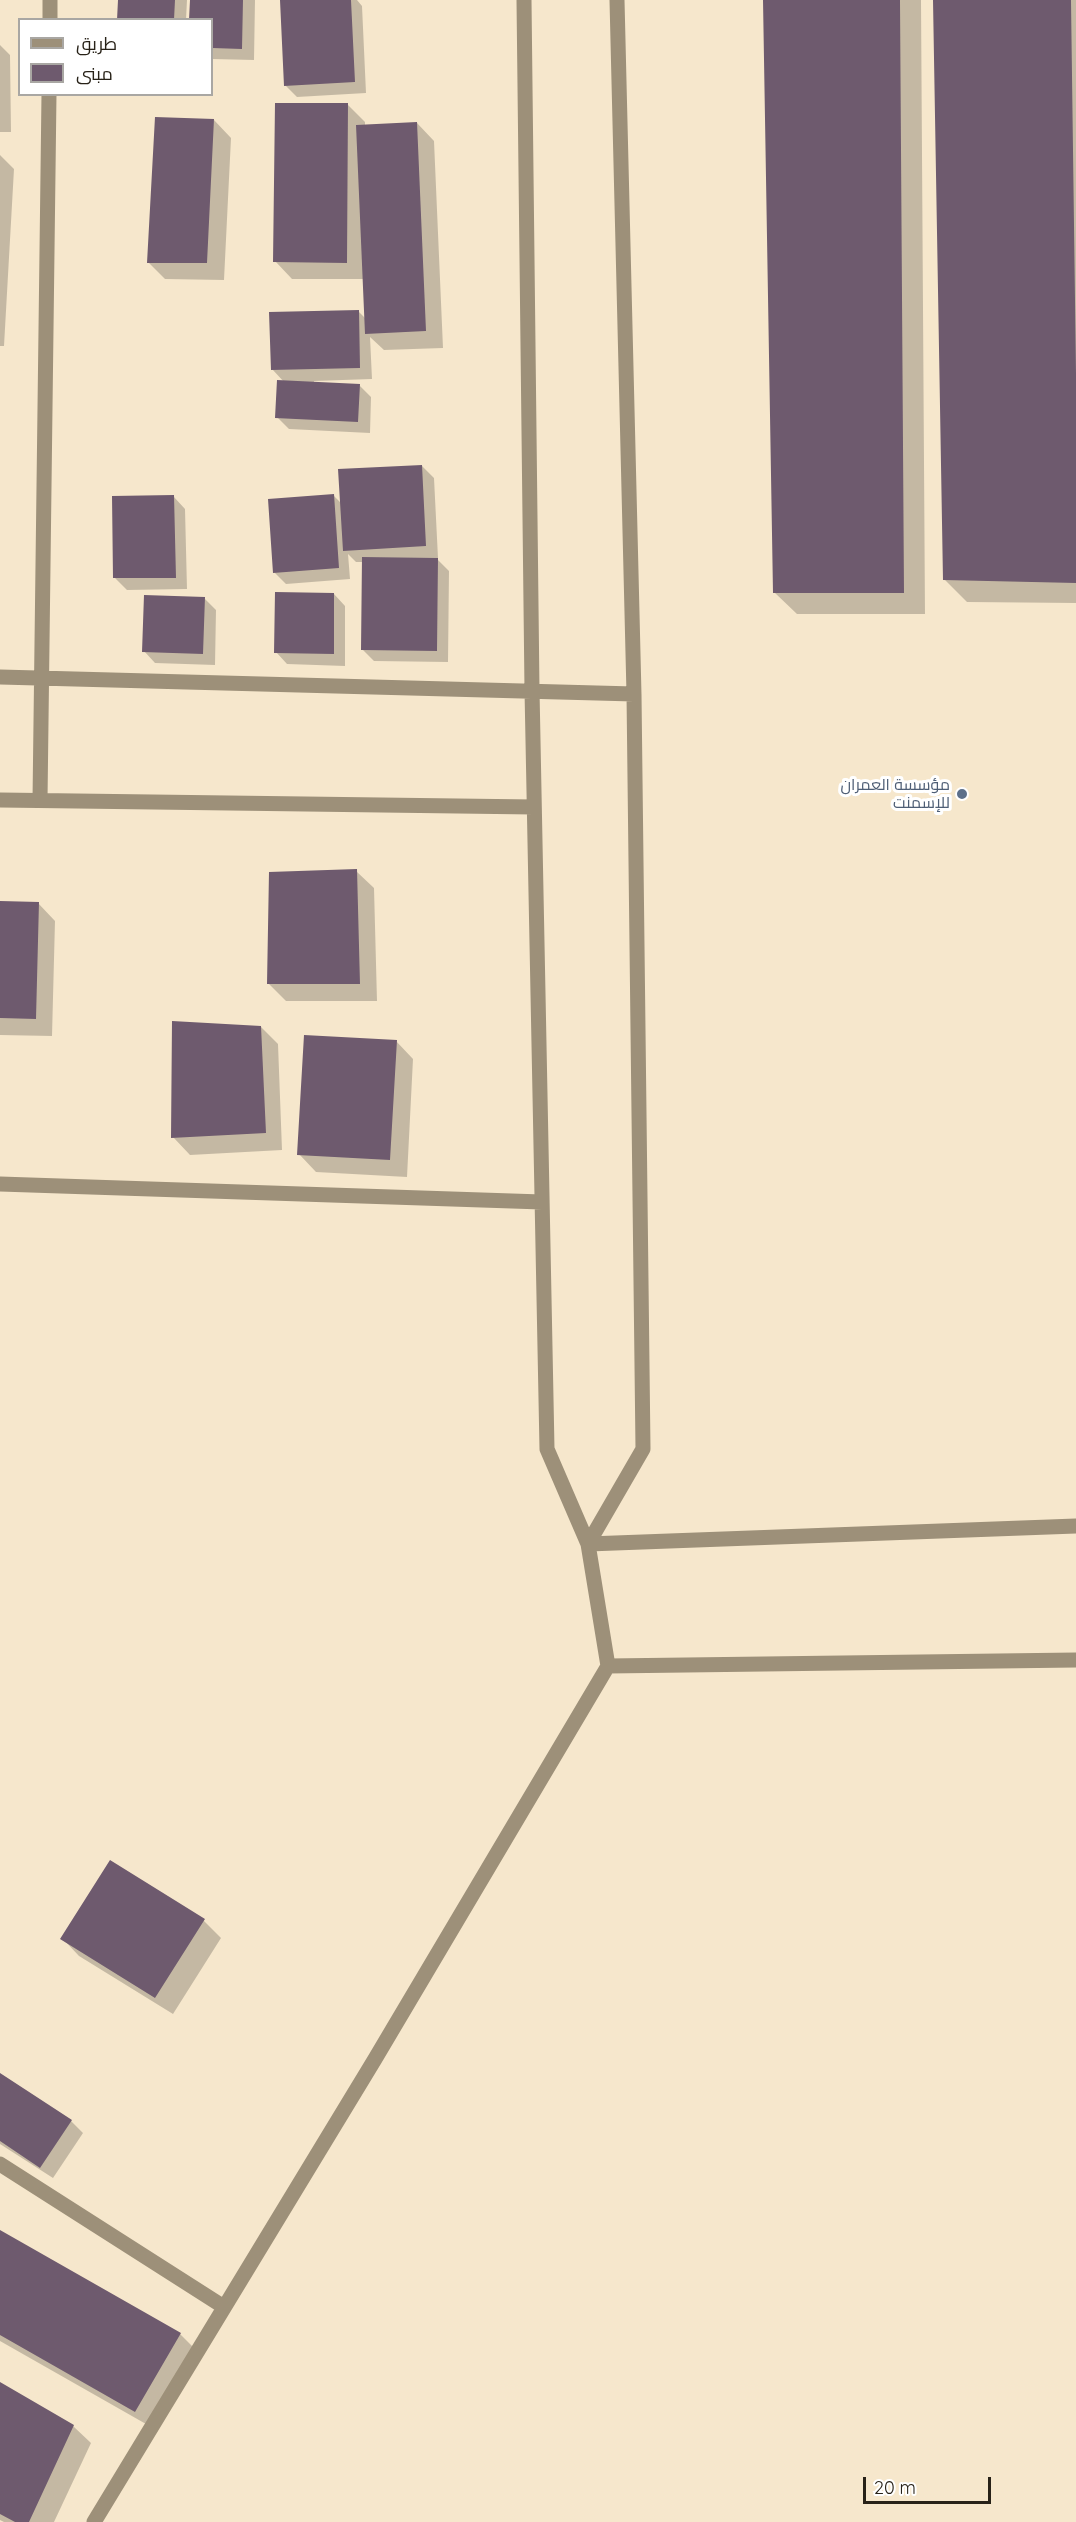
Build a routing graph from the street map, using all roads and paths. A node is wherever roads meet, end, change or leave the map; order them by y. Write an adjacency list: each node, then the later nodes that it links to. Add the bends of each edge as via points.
1 (50, 0): 4 (street)
2 (524, 0): 8 (street)
3 (617, 0): 9 (street)
4 (50, 18)
5 (49, 96): 7 (street)
6 (0, 677): 7 (street)
7 (40, 678): 8 (street); 11 (street)
8 (532, 690): 9 (street); 12 (street)
9 (634, 694): 16 (street, via 643,1449)
10 (0, 800): 11 (street)
11 (40, 800): 12 (street)
12 (534, 807): 14 (street)
13 (0, 1184): 14 (street)
14 (542, 1202): 16 (street, via 547,1449)
15 (1076, 1526): 16 (street)
16 (588, 1544): 18 (street)
17 (1076, 1660): 18 (street)
18 (608, 1666): 20 (street)
19 (0, 2164): 20 (street)
20 (224, 2307): 21 (street)
21 (94, 2522)

